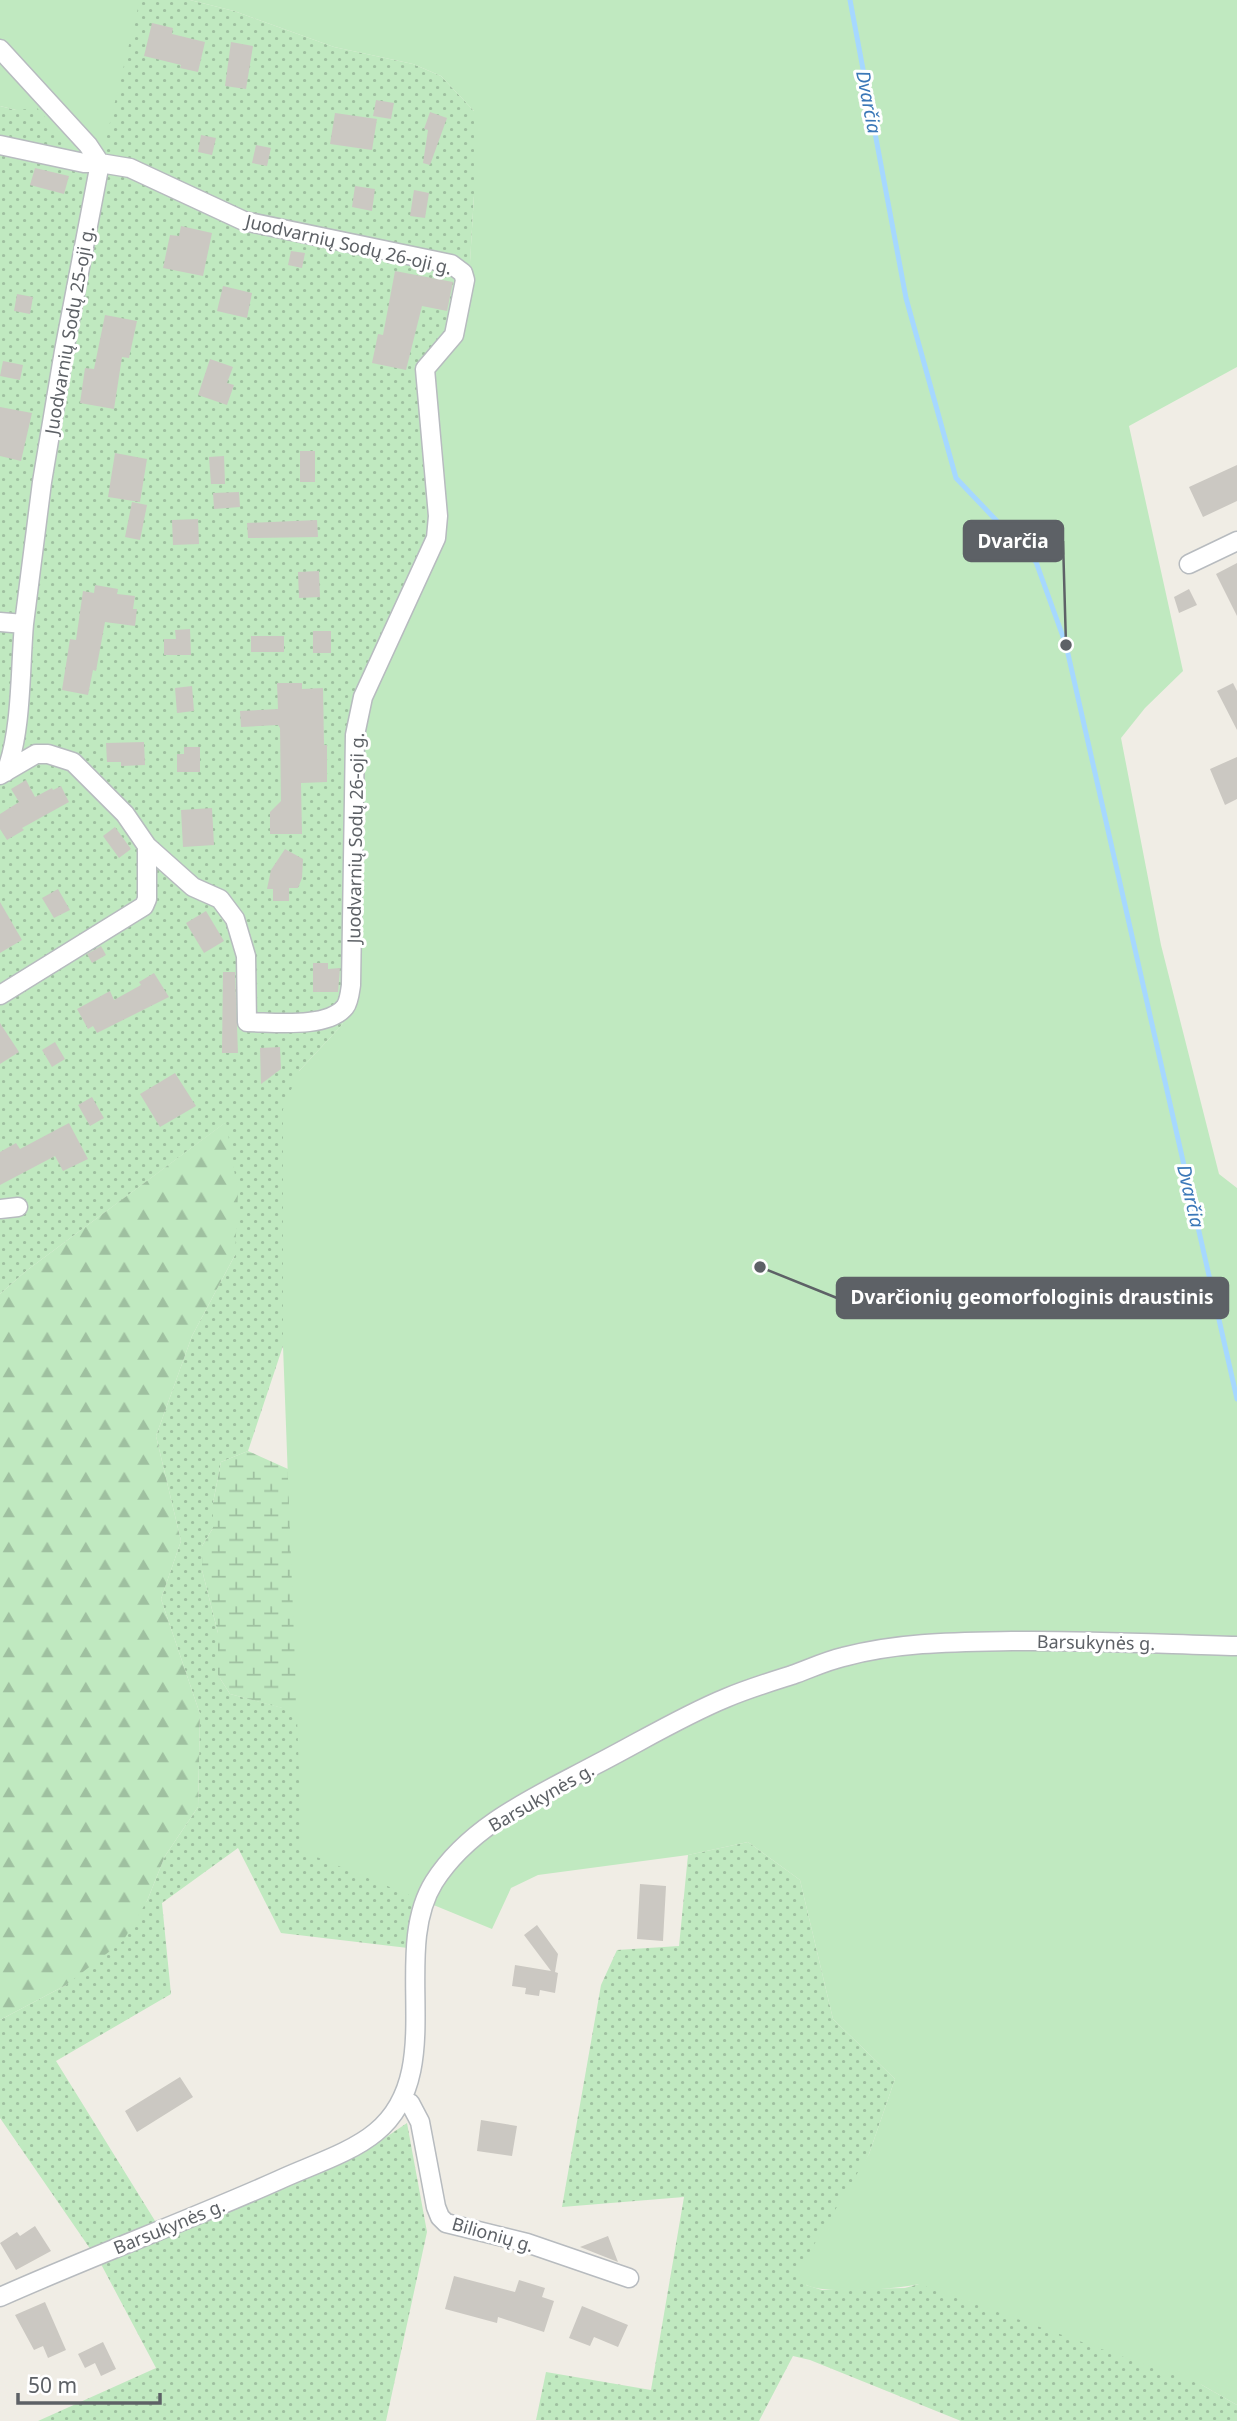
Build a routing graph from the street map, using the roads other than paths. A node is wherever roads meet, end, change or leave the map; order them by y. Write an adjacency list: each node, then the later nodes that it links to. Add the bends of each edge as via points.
1 (0, 49): 3 (street)
2 (0, 145): 3 (street)
3 (100, 163): 7 (street, Juodvarnių Sodų 25-oji g., via 57,390); 11 (street, Juodvarnių Sodų 26-oji g., via 130,167 244,221 451,264 463,272 465,280 454,335 425,369 436,538 363,697 355,735 352,985 346,1006 317,1021 247,1021 246,956 235,919 220,899 193,887)
4 (1237, 541): 5 (street)
5 (1189, 564)
6 (0, 622): 7 (street)
7 (24, 624): 8 (street, Juodvarnių Sodų 25-oji g.)
8 (15, 734): 9 (street); 10 (street, Juodvarnių Sodų 25-oji g., via 13,755)
9 (36, 754): 10 (street); 11 (street, Juodvarnių Sodų 26-oji g., via 73,762 125,814)
10 (3, 774)
11 (147, 846): 12 (street, via 144,906)
12 (0, 995)
13 (1237, 1646): 14 (street, Barsukynės g., via 953,1642 899,1645 841,1657 724,1698 520,1805 450,1861 423,1904 413,2052)
14 (401, 2100): 15 (street, Bilionių g., via 410,2103 420,2122 436,2207 446,2222 527,2243); 16 (street, Barsukynės g., via 383,2125 361,2141 232,2201)
15 (628, 2278)
16 (0, 2297)

